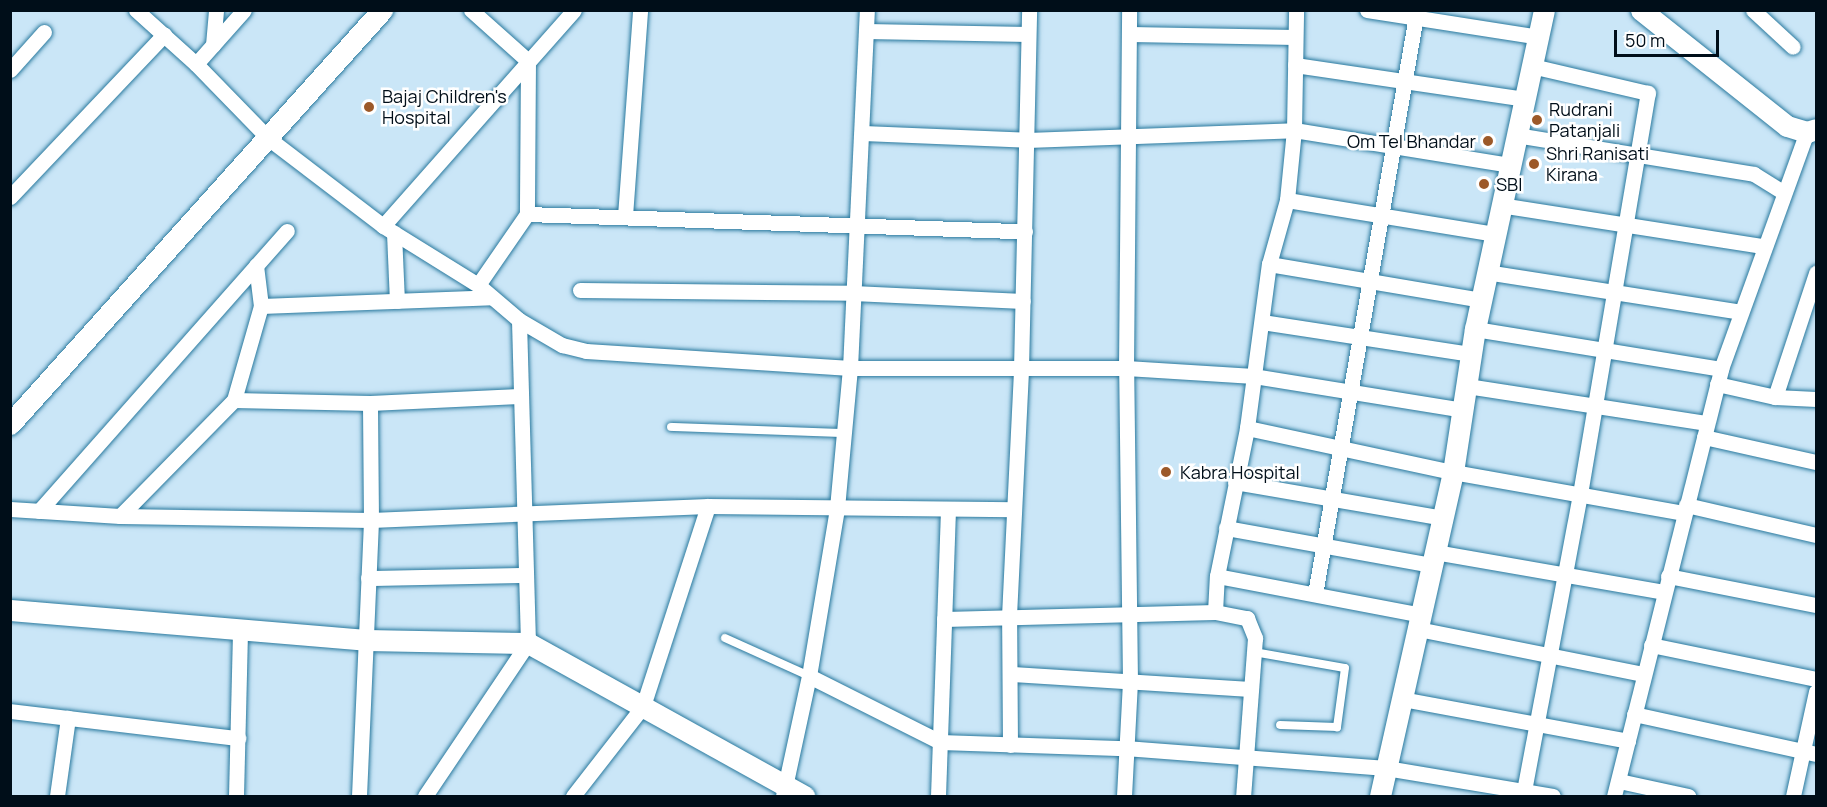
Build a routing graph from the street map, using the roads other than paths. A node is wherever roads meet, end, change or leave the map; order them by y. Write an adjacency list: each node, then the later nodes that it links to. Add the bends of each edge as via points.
1 (136, 10): 21 (street)
2 (216, 10): 24 (street)
3 (244, 10): 24 (street)
4 (382, 10): 38 (main road)
5 (471, 10): 26 (street)
6 (574, 10): 26 (street)
7 (640, 10): 49 (street)
8 (867, 10): 17 (street)
9 (1029, 10): 19 (street)
10 (1129, 10): 20 (street)
11 (1296, 10): 22 (street)
12 (1367, 10): 16 (street)
13 (1544, 10): 23 (main road)
14 (1641, 10): 34 (main road, via 1787,126)
15 (1753, 10): 25 (street)
16 (1417, 14): 23 (street); 31 (street)
17 (866, 31): 19 (street); 35 (street)
18 (44, 32): 30 (street)
19 (1028, 34): 39 (street)
20 (1130, 34): 22 (street); 37 (street)
21 (164, 35): 27 (street); 44 (street)
22 (1295, 37): 28 (street)
23 (1539, 37): 29 (main road)
24 (213, 45): 27 (street)
25 (1793, 47)
26 (528, 61): 47 (street); 52 (street)
27 (196, 64): 38 (street)
28 (1295, 65): 31 (street); 33 (street)
29 (1532, 66): 32 (main road); 41 (street, via 1648,93)
30 (10, 70)
31 (1407, 82): 32 (street); 40 (street)
32 (1524, 99): 36 (main road)
33 (1294, 130): 37 (street); 40 (street); 45 (street)
34 (1812, 130): 43 (street)
35 (863, 133): 39 (street); 51 (street)
36 (1516, 135): 41 (street); 42 (main road)
37 (1130, 136): 39 (street); 79 (street)
38 (268, 138): 52 (street); 92 (main road)
39 (1027, 140): 54 (street)
40 (1396, 147): 42 (street); 48 (street)
41 (1637, 155): 43 (street, via 1754,174); 50 (street)
42 (1509, 165): 46 (main road)
43 (1783, 192): 56 (street)
44 (10, 197)
45 (1287, 200): 48 (street); 57 (street)
46 (1500, 205): 50 (street); 55 (main road)
47 (527, 214): 49 (street); 62 (street)
48 (1379, 215): 55 (street); 61 (street)
49 (625, 216): 51 (street)
50 (1625, 224): 56 (street); 64 (street)
51 (856, 227): 54 (street); 65 (street)
52 (389, 230): 62 (street); 67 (street)
53 (287, 231): 58 (street)
54 (1025, 231): 69 (street)
55 (1494, 234): 59 (main road)
56 (1763, 246): 71 (street)
57 (1269, 264): 61 (street); 73 (street)
58 (256, 265): 70 (street); 109 (street)
59 (1486, 272): 64 (street); 68 (main road)
60 (1816, 273): 86 (street)
61 (1370, 281): 68 (street); 75 (street)
62 (478, 285): 66 (street)
63 (580, 290): 65 (street)
64 (1614, 292): 71 (street); 76 (street)
65 (853, 293): 69 (street); 78 (street)
66 (492, 297): 67 (street); 72 (street)
67 (397, 300): 70 (street)
68 (1481, 300): 74 (main road)
69 (1023, 301): 80 (street)
70 (261, 306): 88 (street)
71 (1740, 312): 82 (street)
72 (519, 320): 78 (street, via 562,345 586,351); 85 (street)
73 (1262, 322): 75 (street); 81 (street)
74 (1475, 329): 76 (street); 77 (main road)
75 (1361, 337): 77 (street); 84 (street)
76 (1605, 350): 82 (street); 90 (street)
77 (1472, 354): 83 (main road)
78 (850, 368): 80 (street); 96 (street)
79 (1126, 368): 80 (street); 81 (street); 128 (street)
80 (1021, 369): 107 (street)
81 (1254, 376): 84 (street); 94 (street)
82 (1719, 376): 86 (street); 95 (street)
83 (1467, 386): 90 (street); 91 (main road)
84 (1352, 392): 91 (street); 97 (street)
85 (519, 396): 89 (street); 110 (street)
86 (1775, 397): 87 (street)
87 (1816, 399)
88 (234, 400): 89 (street); 111 (street)
89 (370, 403): 113 (street)
90 (1596, 405): 95 (street); 101 (street)
91 (1463, 410): 99 (main road)
92 (10, 424)
93 (671, 427): 96 (lane)
94 (1247, 429): 97 (street); 100 (street)
95 (1705, 430): 98 (street); 108 (street)
96 (844, 433): 104 (street)
97 (1342, 449): 99 (street); 102 (street)
98 (1816, 462)
99 (1454, 472): 101 (street); 112 (main road)
100 (1235, 482): 102 (street); 114 (street)
101 (1580, 494): 108 (street); 119 (street)
102 (1332, 498): 112 (street); 116 (street)
103 (708, 506): 104 (street); 110 (street); 147 (street)
104 (837, 508): 106 (street); 141 (street)
105 (10, 509): 109 (street)
106 (948, 509): 107 (street); 130 (street)
107 (1014, 509): 129 (street)
108 (1685, 509): 115 (street); 121 (street)
109 (39, 511): 111 (street)
110 (523, 514): 113 (street); 118 (street)
111 (120, 516): 113 (street)
112 (1443, 518): 117 (main road)
113 (371, 520): 122 (street)
114 (1226, 528): 116 (street); 120 (street)
115 (1816, 535)
116 (1323, 545): 117 (street); 124 (street)
117 (1434, 558): 119 (street); 131 (main road)
118 (525, 574): 122 (street); 135 (street)
119 (1565, 575): 123 (street); 138 (street)
120 (1217, 576): 124 (street); 127 (street)
121 (1668, 576): 123 (street); 125 (street)
122 (368, 578): 134 (street)
123 (1664, 592): 136 (street)
124 (1315, 594): 131 (street)
125 (1816, 605)
126 (10, 610): 132 (main road)
127 (1215, 612): 128 (street); 137 (street, via 1247,618 1254,630)
128 (1130, 615): 129 (street); 143 (street)
129 (1009, 616): 130 (street); 140 (street)
130 (944, 619): 155 (street)
131 (1419, 622): 138 (street); 146 (main road)
132 (240, 631): 134 (main road); 153 (street)
133 (725, 638): 141 (lane)
134 (366, 640): 135 (main road); 166 (street)
135 (528, 643): 147 (main road); 167 (street)
136 (1651, 645): 139 (street); 142 (street)
137 (1254, 652): 144 (street); 152 (lane, via 1345,668 1337,726)
138 (1550, 656): 139 (street); 151 (street)
139 (1644, 674): 149 (street)
140 (1012, 675): 143 (street); 156 (street)
141 (809, 676): 155 (street); 162 (street)
142 (1816, 679)
143 (1131, 682): 144 (street); 157 (street)
144 (1251, 689): 159 (street)
145 (1816, 691): 158 (street)
146 (1402, 699): 151 (street); 160 (main road)
147 (643, 706): 162 (main road); 168 (street)
148 (10, 711): 150 (street)
149 (1634, 714): 154 (street); 158 (street)
150 (68, 718): 153 (street); 164 (street)
151 (1537, 724): 154 (street); 163 (street)
152 (1280, 725)
153 (238, 738): 165 (street)
154 (1628, 741): 161 (street)
155 (940, 742): 156 (street); 170 (street)
156 (1010, 745): 157 (street)
157 (1125, 748): 159 (street); 171 (street)
158 (1810, 753): 177 (street)
159 (1247, 760): 160 (street); 172 (street)
160 (1386, 768): 163 (street); 173 (main road)
161 (1619, 781): 175 (street); 176 (street)
162 (784, 791): 169 (main road)
163 (1524, 794): 174 (street)
164 (57, 796)
165 (236, 796)
166 (359, 796)
167 (425, 796)
168 (573, 796)
169 (804, 796)
170 (938, 796)
171 (1124, 796)
172 (1243, 796)
173 (1380, 796)
174 (1553, 796)
175 (1614, 796)
176 (1681, 796)
177 (1793, 796)

